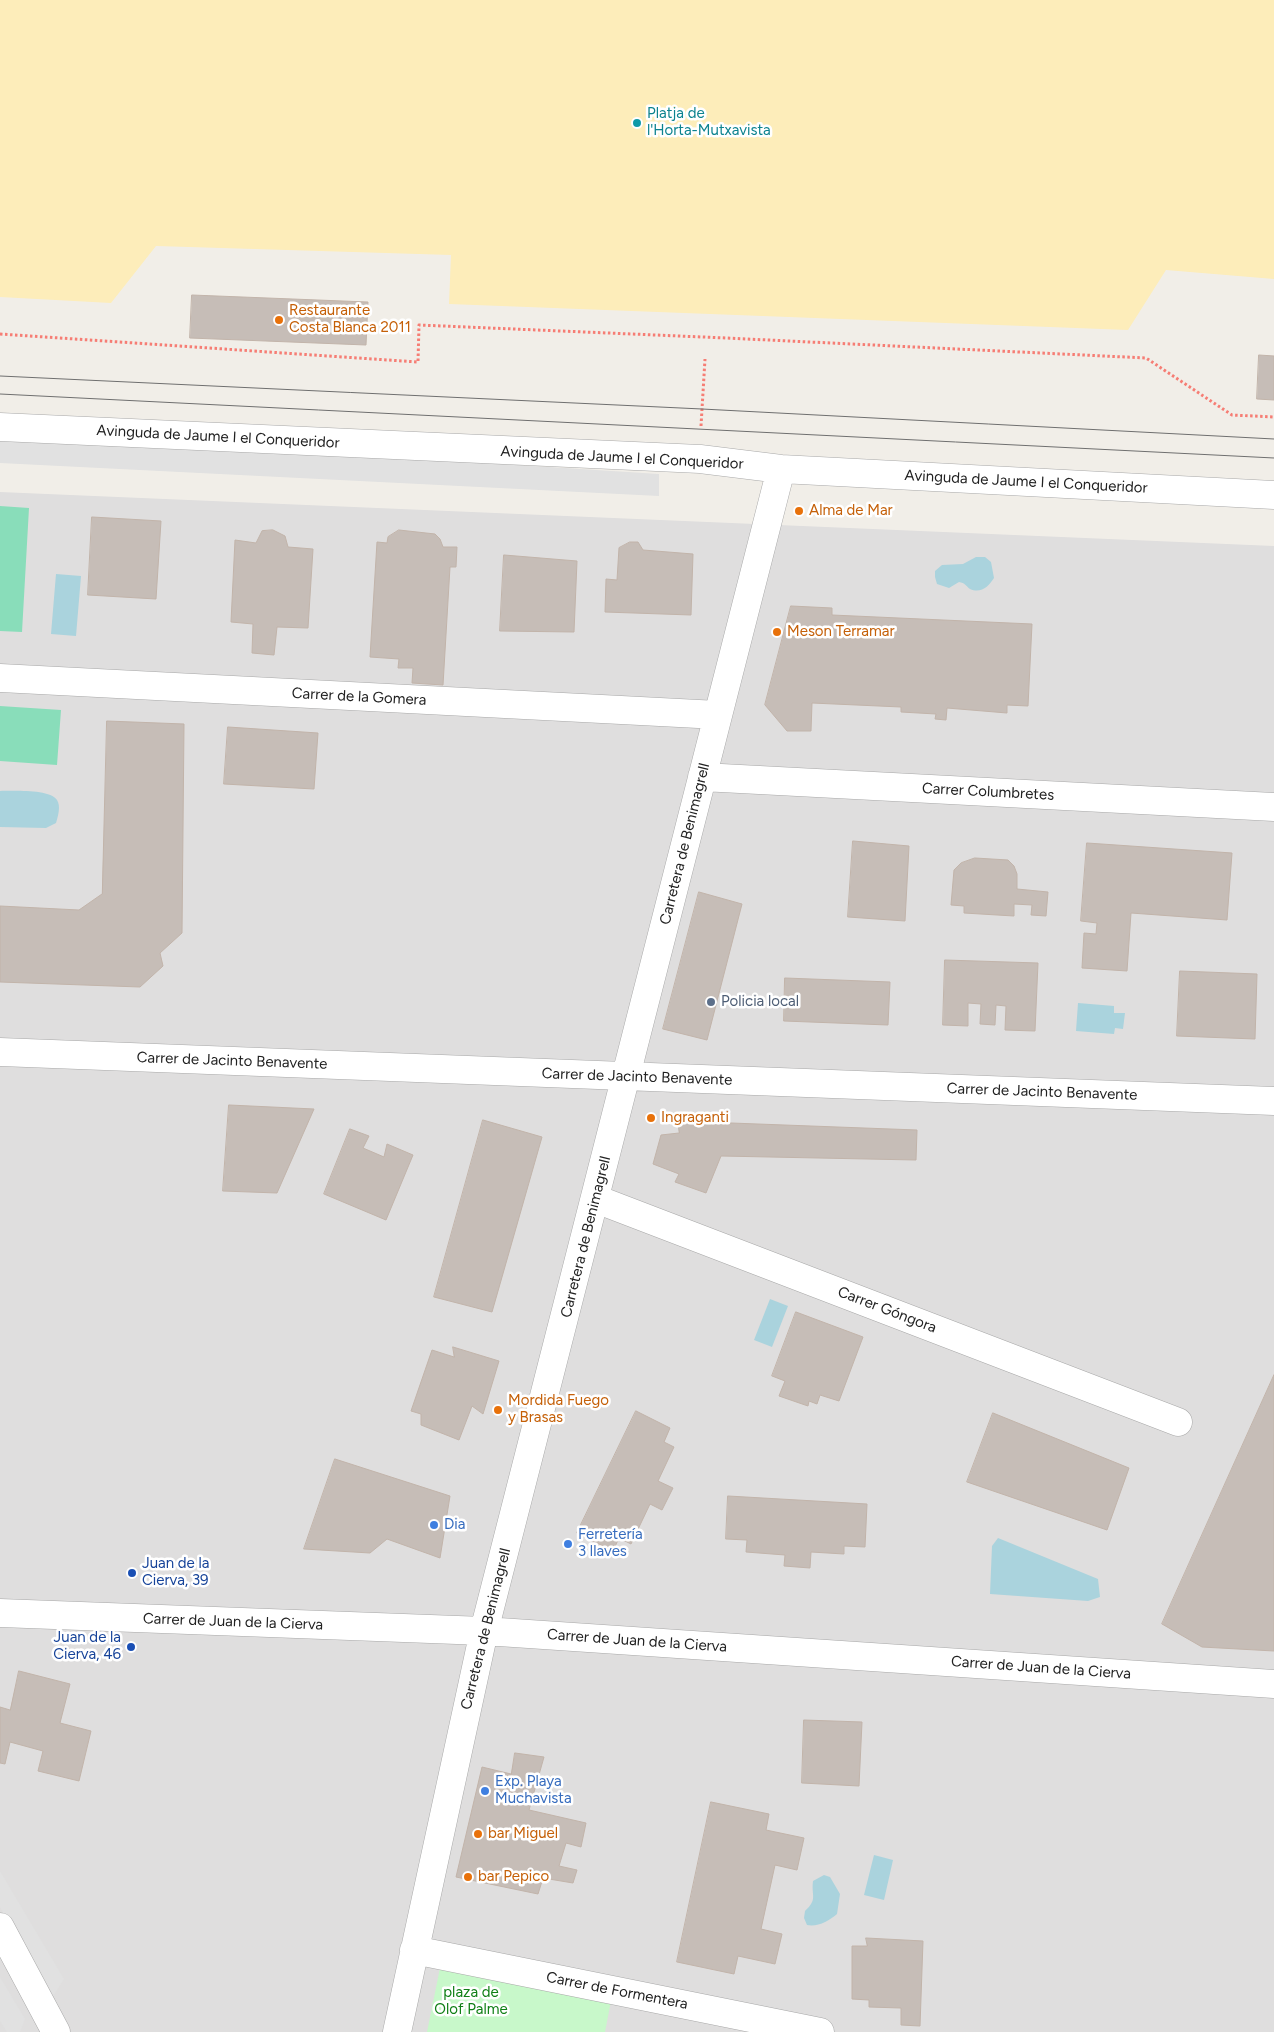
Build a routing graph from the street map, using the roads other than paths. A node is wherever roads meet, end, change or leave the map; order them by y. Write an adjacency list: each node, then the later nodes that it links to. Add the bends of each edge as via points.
1 (0, 427): 2 (street, Avinguda de Jaume I el Conqueridor, via 700,459)
2 (782, 469): 3 (street, Avinguda de Jaume I el Conqueridor); 5 (street, Carretera de Benimagrell)
3 (1274, 495)
4 (0, 678): 5 (street, Carrer de la Gomera)
5 (718, 716): 6 (street, Carretera de Benimagrell)
6 (702, 777): 7 (street, Carrer Columbretes); 9 (street, Carretera de Benimagrell)
7 (1274, 807)
8 (0, 1052): 9 (street, Carrer de Jacinto Benavente)
9 (626, 1076): 10 (street, Carrer de Jacinto Benavente); 11 (street, Carretera de Benimagrell)
10 (1274, 1102)
11 (596, 1199): 12 (street, Carrer Góngora); 14 (street, Carretera de Benimagrell)
12 (1178, 1422)
13 (0, 1613): 14 (street, Carrer de Juan de la Cierva)
14 (484, 1631): 15 (street, Carrer de Juan de la Cierva); 17 (street, Carretera de Benimagrell)
15 (1274, 1684)
16 (0, 1927): 19 (street)
17 (414, 1950): 18 (street, Carretera de Benimagrell); 20 (street, Carrer de Formentera)
18 (398, 2024)
19 (56, 2032)
20 (820, 2032)

